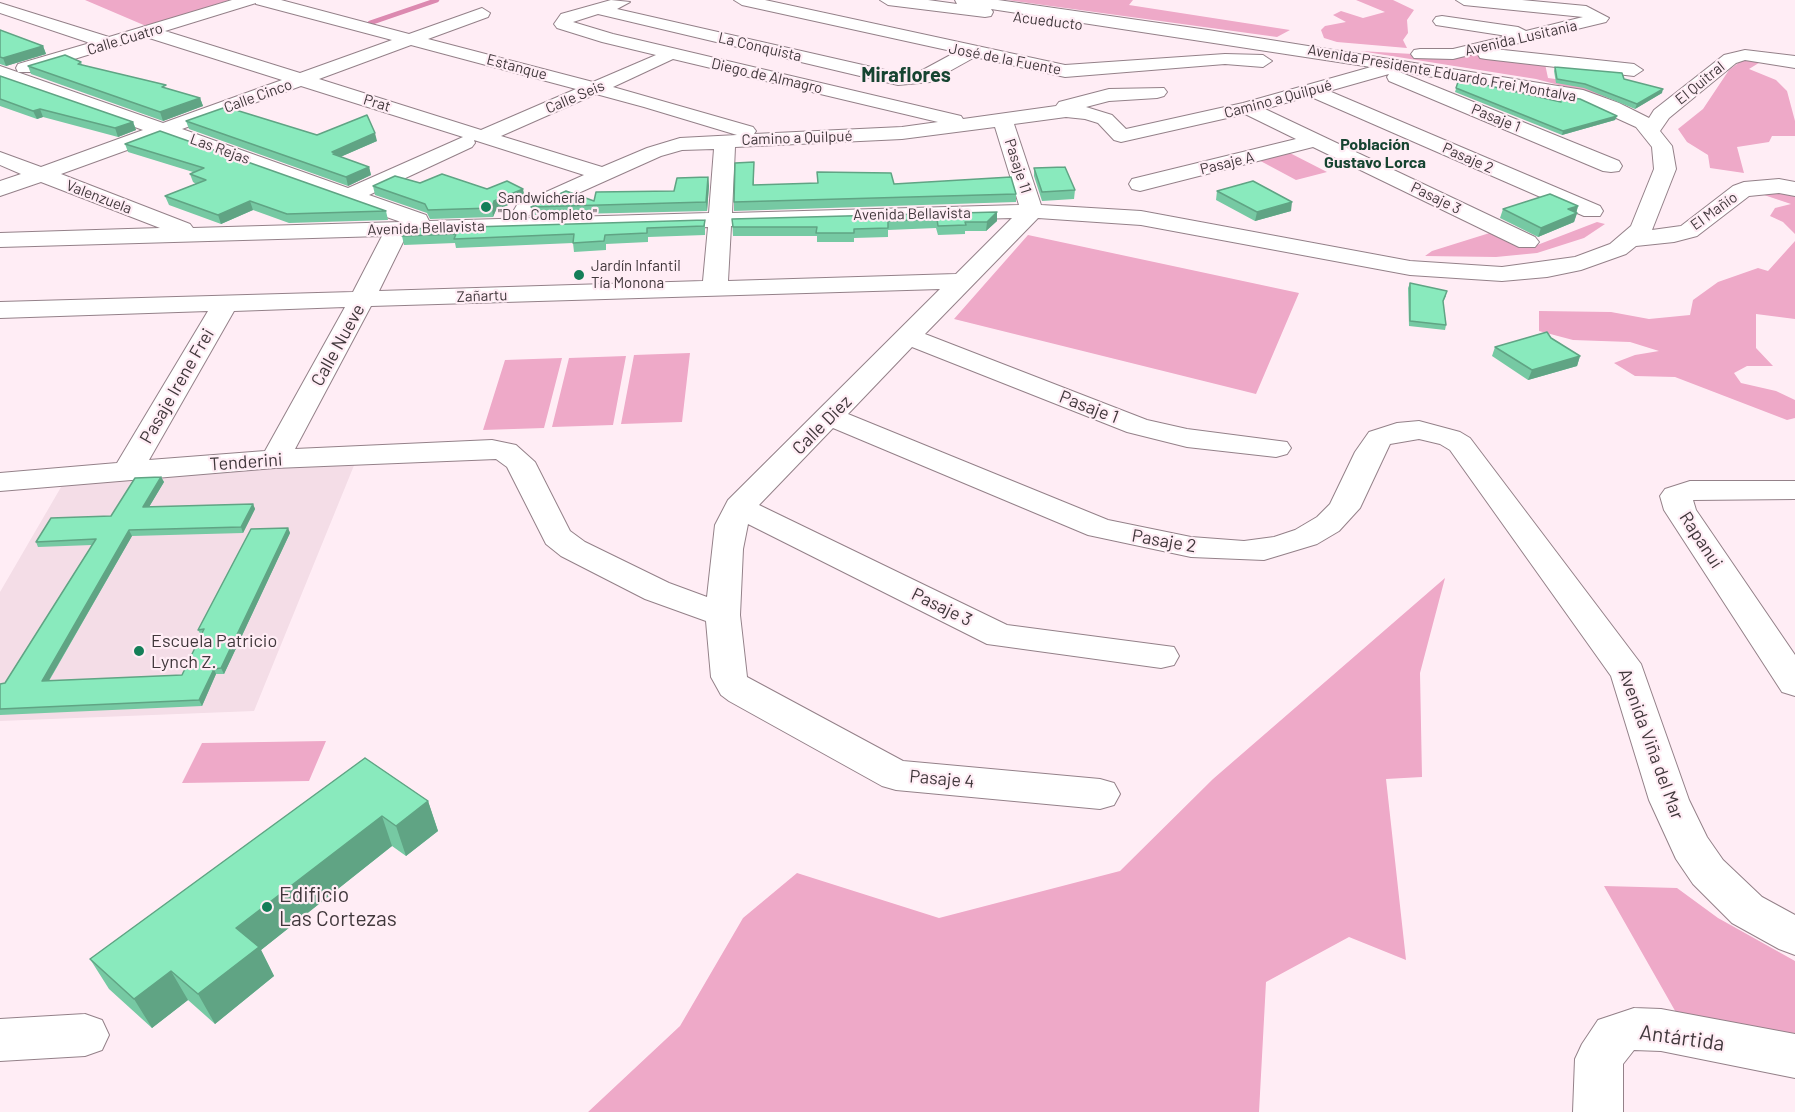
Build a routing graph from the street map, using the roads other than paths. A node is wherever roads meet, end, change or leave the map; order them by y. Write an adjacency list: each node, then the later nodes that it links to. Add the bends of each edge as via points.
1 (250, 0): 13 (street, Calle Cuatro)
2 (262, 0): 17 (street, Estanque)
3 (742, 0): 12 (street, José de la Fuente)
4 (963, 0): 15 (street, Avenida Presidente Eduardo Frei Montalva)
5 (1464, 0): 14 (street, Avenida Lusitania, via 1591,13 1600,18)
6 (622, 2): 9 (street)
7 (0, 8): 19 (street)
8 (885, 8): 12 (street); 15 (street, Acueducto)
9 (596, 9): 20 (street, La Conquista, via 898,79 923,78); 34 (street, Diego de Almagro, via 564,21 566,26)
10 (482, 13): 17 (street, Calle Cinco)
11 (1442, 21): 14 (street)
12 (858, 27): 20 (street, José de la Fuente)
13 (149, 32): 19 (street, Calle Cuatro); 27 (street, Prat)
14 (1541, 33): 16 (street); 21 (street, Avenida Lusitania)
15 (1208, 34): 18 (street, Avenida Presidente Eduardo Frei Montalva)
16 (1601, 37)
17 (414, 39): 27 (street, Calle Cinco); 28 (street, Estanque)
18 (1251, 41): 21 (street, Avenida Lusitania, via 1307,40 1428,55); 24 (street, Avenida Presidente Eduardo Frei Montalva)
19 (110, 44): 26 (street, Calle Cuatro)
20 (970, 52): 24 (street, José de la Fuente, via 1065,71 1234,59)
21 (1464, 52): 25 (street)
22 (664, 58): 28 (street, Calle Seis)
23 (1795, 62): 36 (street, El Quitral, via 1744,55 1730,59 1660,114)
24 (1390, 68): 29 (street, Camino a Quilpué); 36 (street, Avenida Presidente Eduardo Frei Montalva, via 1583,96 1633,116); 48 (street, Pasaje 1, via 1611,166)
25 (1635, 70)
26 (2, 74): 35 (street, Las Rejas)
27 (302, 80): 35 (street, Calle Cinco); 37 (street, Prat)
28 (595, 89): 37 (street, Calle Seis); 38 (street, Estanque)
29 (1311, 90): 31 (street, Camino a Quilpué); 48 (street, Pasaje 2)
30 (1157, 92): 32 (street, via 1086,99)
31 (1248, 108): 40 (street, Pasaje 3); 43 (street, Camino a Quilpué)
32 (1053, 111): 33 (street, Camino a Quilpué); 43 (street, Camino a Quilpué, via 1097,116 1113,125)
33 (1004, 121): 34 (street, Camino a Quilpué); 50 (street, Pasaje 11)
34 (976, 125): 38 (street, Camino a Quilpué, via 902,133)
35 (166, 129): 44 (street, Calle Cinco); 49 (street, Las Rejas)
36 (1651, 130): 58 (street, via 1662,146 1665,169 1648,214)
37 (486, 135): 45 (street, Prat)
38 (771, 138): 39 (street, Camino a Quilpué)
39 (725, 141): 45 (street, Camino a Quilpué, via 669,147); 53 (street)
40 (1314, 141): 43 (street, Pasaje A); 60 (street, Pasaje 3)
41 (465, 143): 49 (street)
42 (0, 158): 44 (street, Valenzuela)
43 (1130, 160): 52 (street, via 1147,204)
44 (40, 174): 46 (street, Calle Cinco); 57 (street, Valenzuela)
45 (604, 175): 55 (street, Camino a Quilpué)
46 (0, 189)
47 (1795, 189): 58 (street, El Mañío, via 1752,187 1689,231)
48 (1543, 191): 51 (street, Pasaje 2)
49 (348, 196): 54 (street, Las Rejas)
50 (1032, 211): 52 (street); 53 (street, Avenida Bellavista); 61 (street, Calle Diez)
51 (1592, 211)
52 (1141, 218): 58 (street, via 1456,273 1547,270 1581,263 1618,249)
53 (719, 219): 55 (street, Avenida Bellavista); 62 (street)
54 (440, 226): 55 (street, Avenida Bellavista); 56 (street, Avenida Bellavista)
55 (481, 226)
56 (397, 229): 57 (street, Avenida Bellavista); 63 (street, Calle Nueve)
57 (198, 236): 59 (street, Avenida Bellavista)
58 (1632, 239)
59 (0, 240)
60 (1527, 242)
61 (964, 281): 62 (street, Zañartu); 66 (street, Calle Diez)
62 (715, 289): 63 (street, Zañartu)
63 (363, 299): 64 (street, Zañartu); 70 (street, Calle Nueve)
64 (226, 303): 65 (street, Zañartu); 71 (street, Pasaje Irene Frei)
65 (0, 310)
66 (909, 337): 67 (street, Calle Diez); 69 (street, Pasaje 1, via 1137,426 1187,438)
67 (831, 417): 68 (street, Pasaje 2, via 1099,528 1191,547 1244,551 1286,544 1328,524 1344,508 1379,438 1419,430); 74 (street, Calle Diez)
68 (1460, 444): 80 (street, Avenida Viña del Mar, via 1628,673 1669,800 1691,847 1708,872 1747,910)
69 (1276, 448)
70 (275, 459): 71 (street, Tenderini); 75 (street, Tenderini, via 505,451 520,462 558,537 573,549 657,591)
71 (128, 470): 72 (street, Tenderini)
72 (0, 482)
73 (1795, 490): 77 (street, Rapanui, via 1690,490 1676,496 1680,510)
74 (739, 507): 75 (street, Calle Diez, via 731,525); 76 (street, Pasaje 3, via 1000,636)
75 (723, 615): 78 (street, Calle Diez, via 729,677)
76 (1161, 656)
77 (1795, 682)
78 (734, 686): 79 (street, Pasaje 4, via 896,775)
79 (1100, 794)
80 (1795, 936)
81 (85, 1035): 82 (street)
82 (0, 1040)
83 (1795, 1056): 84 (street, Antártida, via 1661,1030 1634,1029 1615,1035 1599,1059)
84 (1598, 1112)

